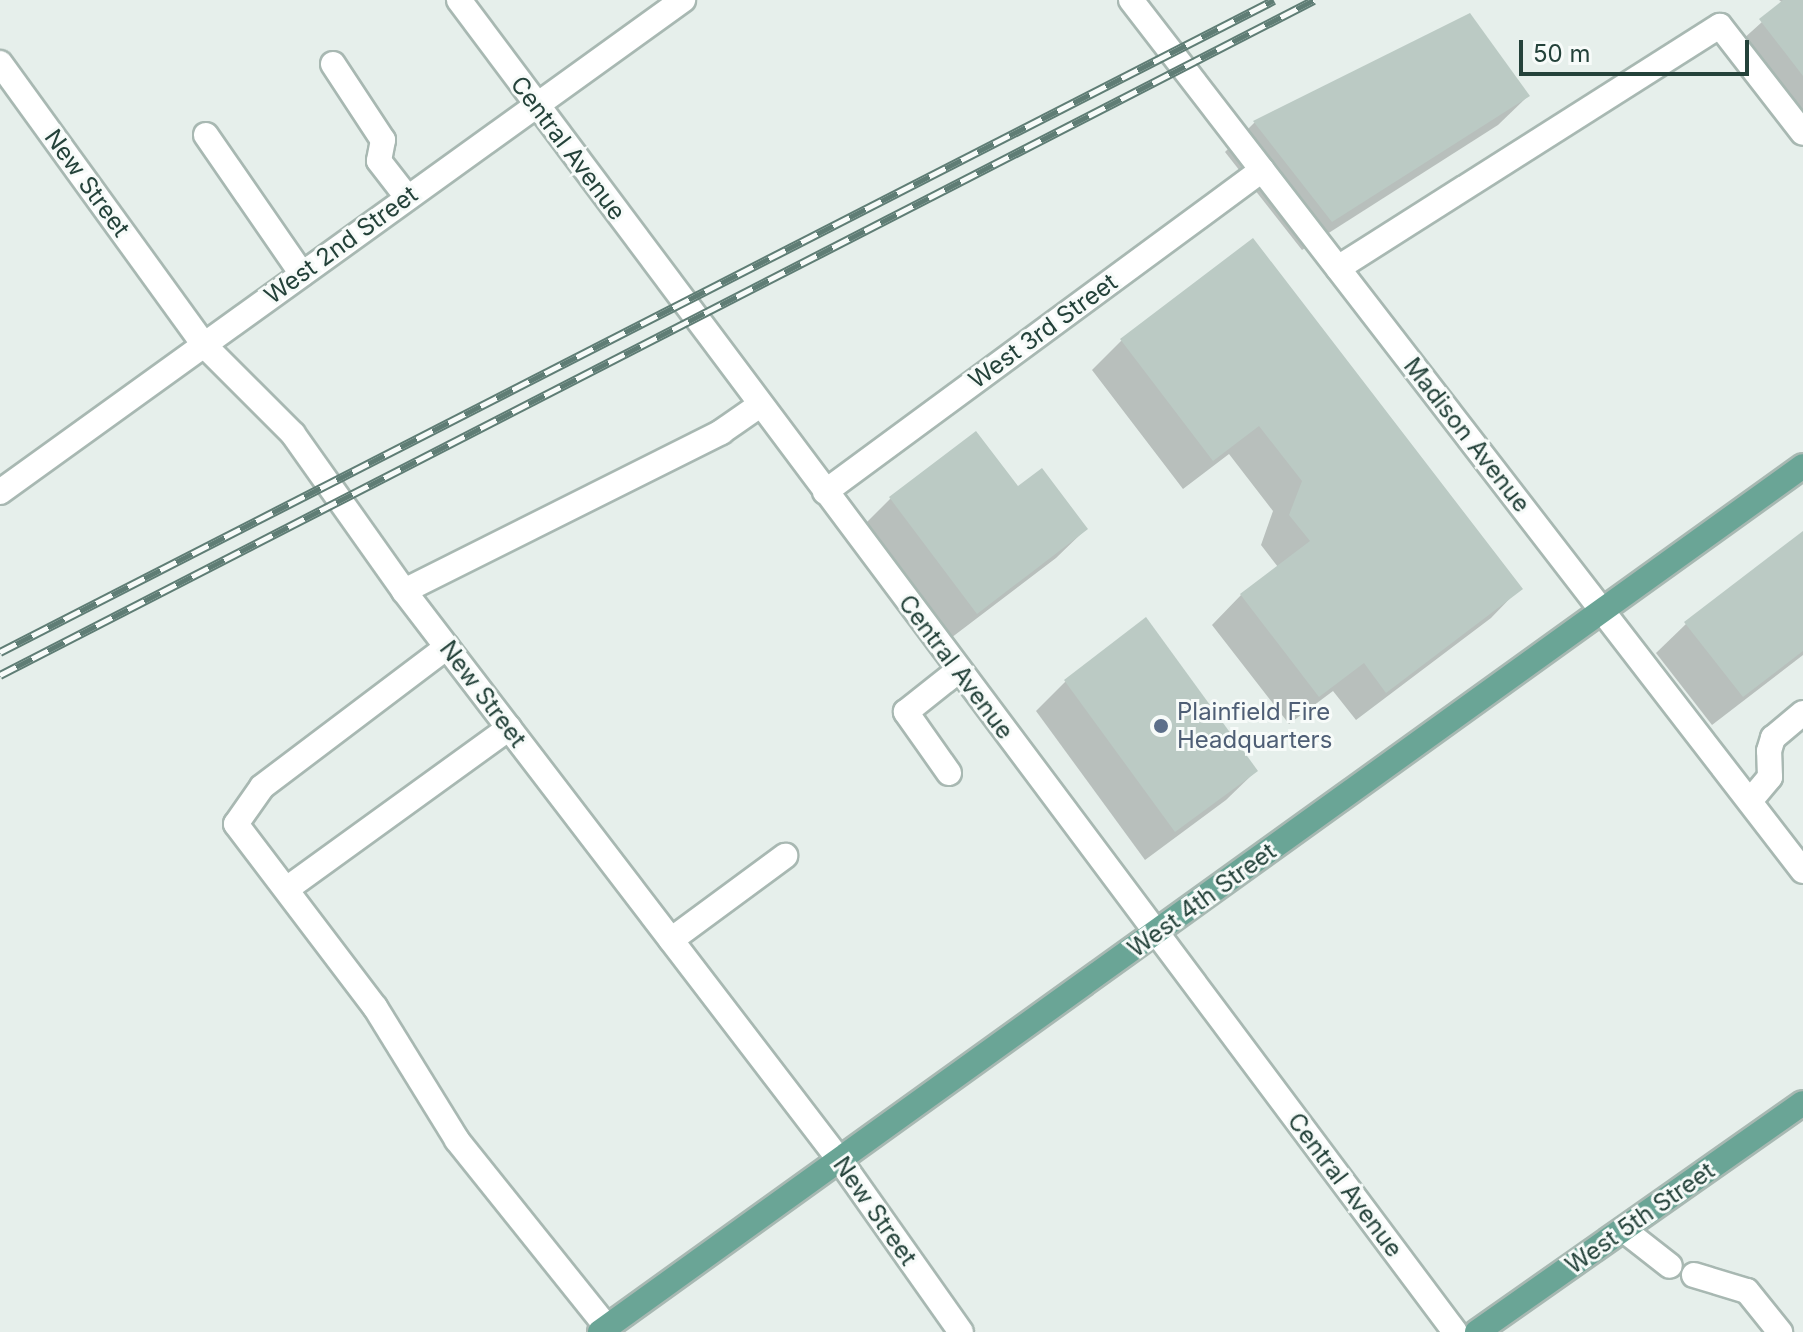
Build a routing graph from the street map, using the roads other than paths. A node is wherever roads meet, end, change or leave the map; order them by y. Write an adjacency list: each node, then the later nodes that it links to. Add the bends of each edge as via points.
1 (459, 0): 6 (street, Central Avenue)
2 (683, 0): 6 (street, West 2nd Street)
3 (1131, 0): 9 (street, Madison Avenue)
4 (333, 64): 10 (street, via 383,140 379,161)
5 (1, 66): 13 (street, New Street)
6 (535, 104): 10 (street, West 2nd Street); 14 (street, Central Avenue)
7 (1803, 133): 11 (street, via 1720,26)
8 (206, 135): 12 (street)
9 (1262, 170): 11 (street, Madison Avenue); 17 (street, West 3rd Street)
10 (407, 197): 12 (street, West 2nd Street)
11 (1338, 268): 19 (street, Madison Avenue)
12 (302, 274): 13 (street, West 2nd Street)
13 (204, 345): 16 (street, West 2nd Street); 18 (street, New Street, via 293,434)
14 (760, 405): 17 (street, Central Avenue); 18 (street, via 721,432)
15 (1803, 466): 19 (main road, West 4th Street)
16 (0, 492)
17 (825, 492): 21 (street, Central Avenue)
18 (404, 591): 20 (street, New Street)
19 (1602, 611): 25 (street, Madison Avenue); 29 (main road, West 4th Street)
20 (447, 647): 23 (street, New Street); 28 (street, via 262,787 236,824)
21 (959, 670): 24 (street, via 906,712); 29 (street, Central Avenue)
22 (1803, 713): 25 (street, via 1773,738 1770,777)
23 (509, 728): 28 (street); 30 (street, New Street)
24 (949, 773)
25 (1750, 801): 27 (street, Madison Avenue)
26 (785, 856): 30 (street)
27 (1803, 871)
28 (288, 888): 36 (street, via 375,1007 457,1140)
29 (1156, 933): 32 (main road, West 4th Street); 38 (street, Central Avenue)
30 (671, 940): 32 (street, New Street)
31 (1803, 1103): 33 (main road, West 5th Street)
32 (841, 1162): 36 (main road, West 4th Street); 37 (street, New Street)
33 (1624, 1230): 34 (street); 39 (main road, West 5th Street)
34 (1670, 1266)
35 (1694, 1275): 40 (street, via 1747,1291)
36 (603, 1330)
37 (961, 1332)
38 (1455, 1332)
39 (1477, 1332)
40 (1780, 1332)

